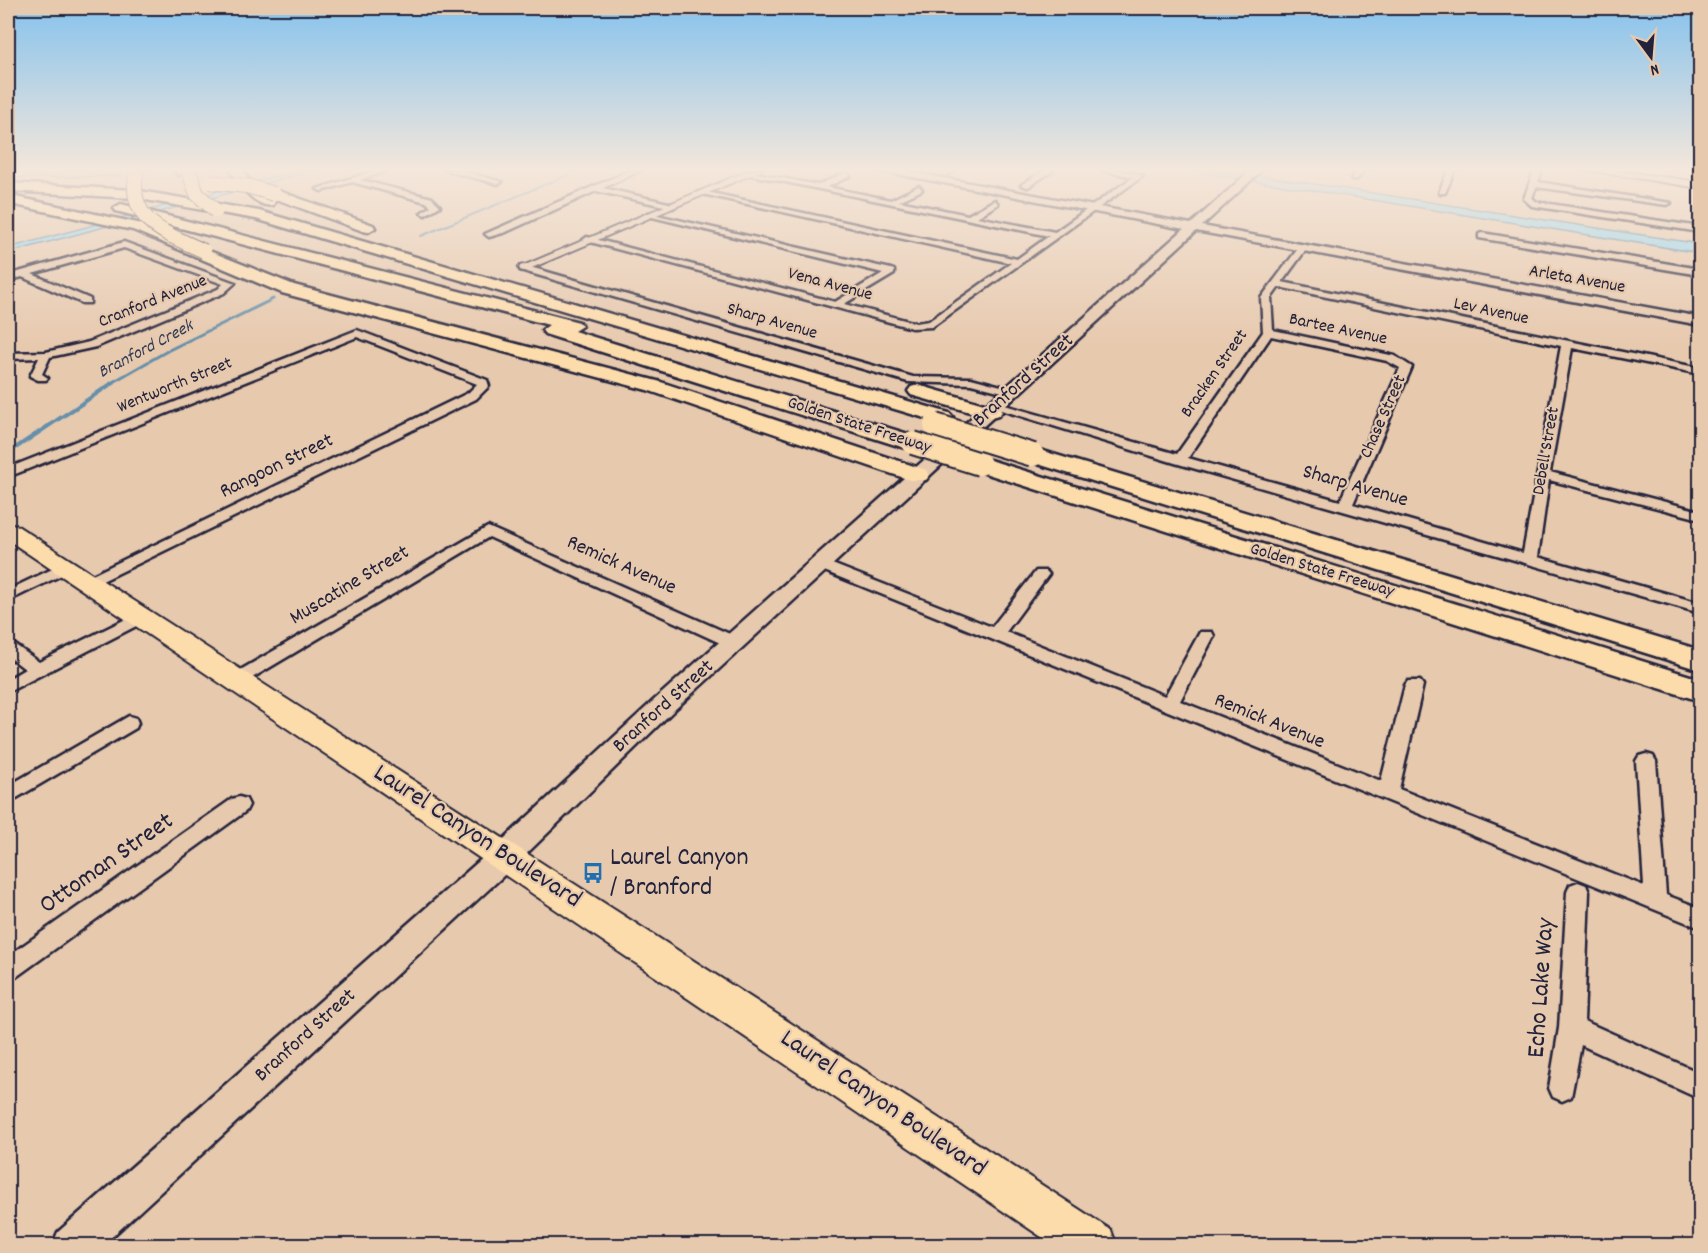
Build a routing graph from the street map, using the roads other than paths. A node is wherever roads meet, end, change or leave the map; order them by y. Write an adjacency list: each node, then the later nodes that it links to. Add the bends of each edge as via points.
1 (154, 228): 53 (highway, via 229,267 288,289 654,386)
2 (160, 228): 46 (highway, bridge, via 204,251 810,420)
3 (173, 228): 46 (highway, Golden State Freeway, via 567,335)
4 (176, 228): 37 (highway)
5 (240, 228): 37 (highway, via 254,236 491,299)
6 (250, 228): 33 (highway)
7 (282, 228): 33 (highway)
8 (305, 228): 23 (highway, Golden State Freeway)
9 (327, 228): 23 (highway)
10 (369, 228): 45 (highway, bridge)
11 (509, 228): 19 (street)
12 (615, 228): 22 (street)
13 (704, 228): 32 (street, via 891,273)
14 (863, 228): 25 (street)
15 (1024, 228): 20 (street)
16 (1066, 228): 20 (street)
17 (1193, 228): 44 (main road, Branford Street)
18 (1196, 228): 24 (main road, Arleta Avenue)
19 (489, 234)
20 (1057, 235): 25 (street)
21 (1482, 236): 27 (street, via 1536,250 1659,270)
22 (587, 240): 26 (street); 32 (street, Vena Avenue)
23 (347, 241): 47 (highway, Golden State Freeway)
24 (1303, 248): 30 (street, Bracken Street); 34 (main road, Arleta Avenue)
25 (1019, 262): 32 (street, Vena Avenue, via 932,324 916,326)
26 (523, 268): 44 (street, Sharp Avenue, via 912,380 971,381)
27 (1701, 272)
28 (23, 274): 29 (street); 31 (street); 38 (street, Cranford Avenue, via 124,245 230,283 221,291 92,345)
29 (8, 278)
30 (1275, 284): 35 (street, Bracken Street, via 1266,298); 36 (street, Lev Avenue)
31 (86, 301)
32 (836, 305)
33 (574, 314): 47 (highway)
34 (1701, 321)
35 (1268, 332): 40 (street, Bartee Avenue); 50 (street, Bracken Street)
36 (1567, 344): 41 (street, Lev Avenue); 52 (street, Debell Street)
37 (642, 345): 47 (highway)
38 (46, 355): 39 (street); 42 (street, via 36,376)
39 (8, 356)
40 (1400, 362): 54 (street, Chase Street, via 1406,367)
41 (1701, 371)
42 (42, 378)
43 (483, 386): 51 (street, Wentworth Street, via 474,377 357,333); 62 (street, Rangoon Street, via 472,396)
44 (1014, 391): 45 (main road, Branford Street)
45 (994, 410): 50 (street, Sharp Avenue); 53 (main road, Branford Street)
46 (860, 426): 47 (highway, Golden State Freeway)
47 (929, 429): 48 (highway, bridge); 49 (highway, Golden State Freeway, bridge)
48 (1036, 451): 69 (highway, Golden State Freeway); 71 (highway)
49 (986, 459): 73 (highway); 77 (highway, Golden State Freeway)
50 (1180, 460): 54 (street, Sharp Avenue)
51 (8, 473)
52 (1542, 474): 55 (street); 58 (street, Debell Street)
53 (918, 475): 59 (main road, Branford Street)
54 (1345, 506): 58 (street, Sharp Avenue)
55 (1701, 515)
56 (8, 530): 60 (main road, Laurel Canyon Boulevard)
57 (488, 531): 68 (street, Remick Avenue); 74 (street, Muscatine Street)
58 (1530, 559): 64 (street, Sharp Avenue)
59 (822, 565): 66 (street, Remick Avenue); 68 (main road, Branford Street)
60 (65, 568): 62 (main road, Laurel Canyon Boulevard); 63 (street)
61 (1041, 574): 66 (street)
62 (87, 583): 65 (main road, Laurel Canyon Boulevard)
63 (8, 596)
64 (1701, 608)
65 (138, 618): 72 (street); 74 (main road, Laurel Canyon Boulevard)
66 (994, 636): 78 (street, Remick Avenue)
67 (1206, 636): 78 (street)
68 (735, 643): 84 (main road, Branford Street)
69 (1701, 646)
70 (8, 648): 72 (street)
71 (1701, 660)
72 (38, 670): 75 (street)
73 (1701, 671)
74 (236, 680): 84 (main road, Laurel Canyon Boulevard)
75 (8, 686)
76 (1414, 686): 81 (street)
77 (1701, 690)
78 (1168, 706): 81 (street, Remick Avenue)
79 (129, 723): 82 (street)
80 (1646, 761): 86 (street)
81 (1388, 794): 86 (street, Remick Avenue)
82 (8, 795)
83 (238, 805): 88 (street, Ottoman Street)
84 (504, 857): 92 (main road, Branford Street); 93 (main road, Laurel Canyon Boulevard)
85 (1578, 892): 89 (street, Echo Lake Way)
86 (1656, 901): 87 (street, Remick Avenue)
87 (1701, 918)
88 (8, 969)
89 (1571, 1028): 90 (street); 91 (street, Echo Lake Way)
90 (1701, 1086)
91 (1562, 1088)
92 (72, 1245)
93 (1095, 1245)

